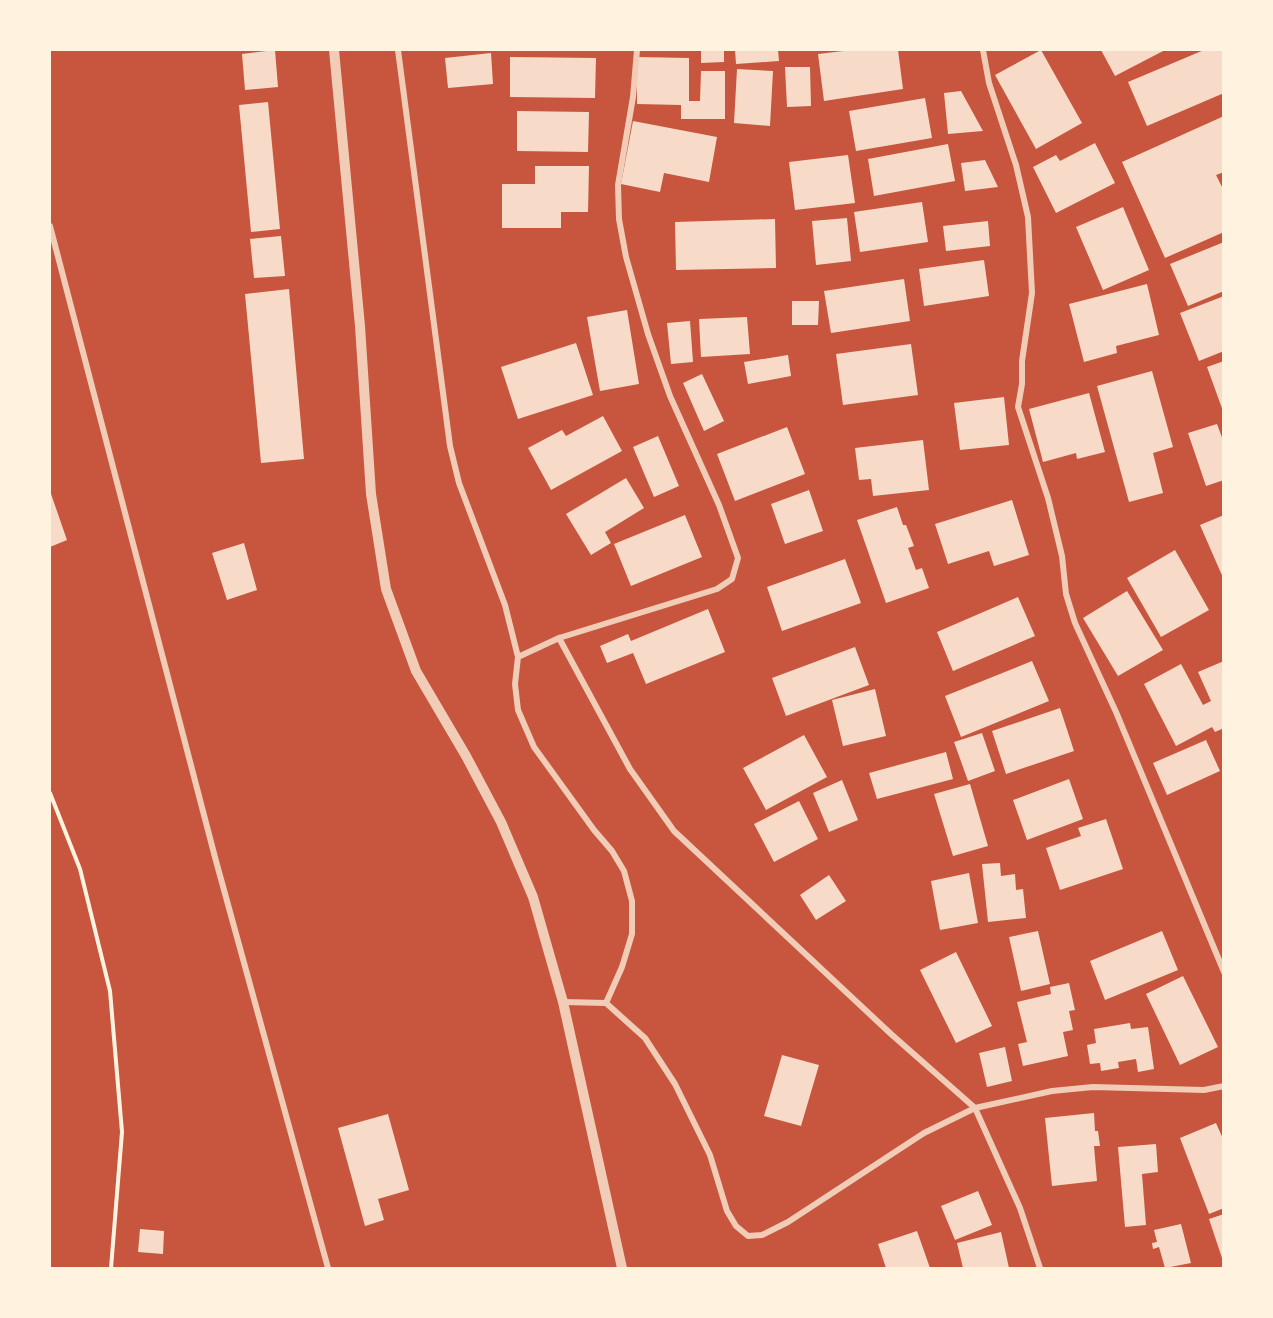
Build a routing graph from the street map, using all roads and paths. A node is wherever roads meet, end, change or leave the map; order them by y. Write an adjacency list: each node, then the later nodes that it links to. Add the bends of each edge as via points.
1 (334, 50): 10 (street, via 371,494 386,588 416,671 501,822 533,897)
2 (398, 50): 7 (street, via 450,446 459,483 505,605)
3 (637, 50): 6 (street, via 618,185 626,257 670,396 738,558 732,579 717,589)
4 (983, 50): 9 (street, via 1028,217 1032,293 1018,407 1048,498 1062,556 1066,594)
5 (50, 226): 15 (street, via 216,861)
6 (559, 638): 7 (street); 13 (street, via 630,769 674,831)
7 (518, 657): 11 (street, via 518,710 534,747 612,851 624,871 632,901 632,934)
8 (50, 793): 14 (path, via 80,869 110,991 122,1132)
9 (1224, 972)
10 (563, 1002): 11 (street); 16 (street)
11 (606, 1003): 13 (street, via 645,1038 675,1084 710,1155 727,1211 748,1236 762,1235 788,1222 924,1133)
12 (1224, 1086): 13 (street, via 1204,1090 1093,1087 1052,1091)
13 (975, 1108): 17 (street, via 1020,1208)
14 (111, 1269)
15 (328, 1269)
16 (622, 1269)
17 (1040, 1269)

